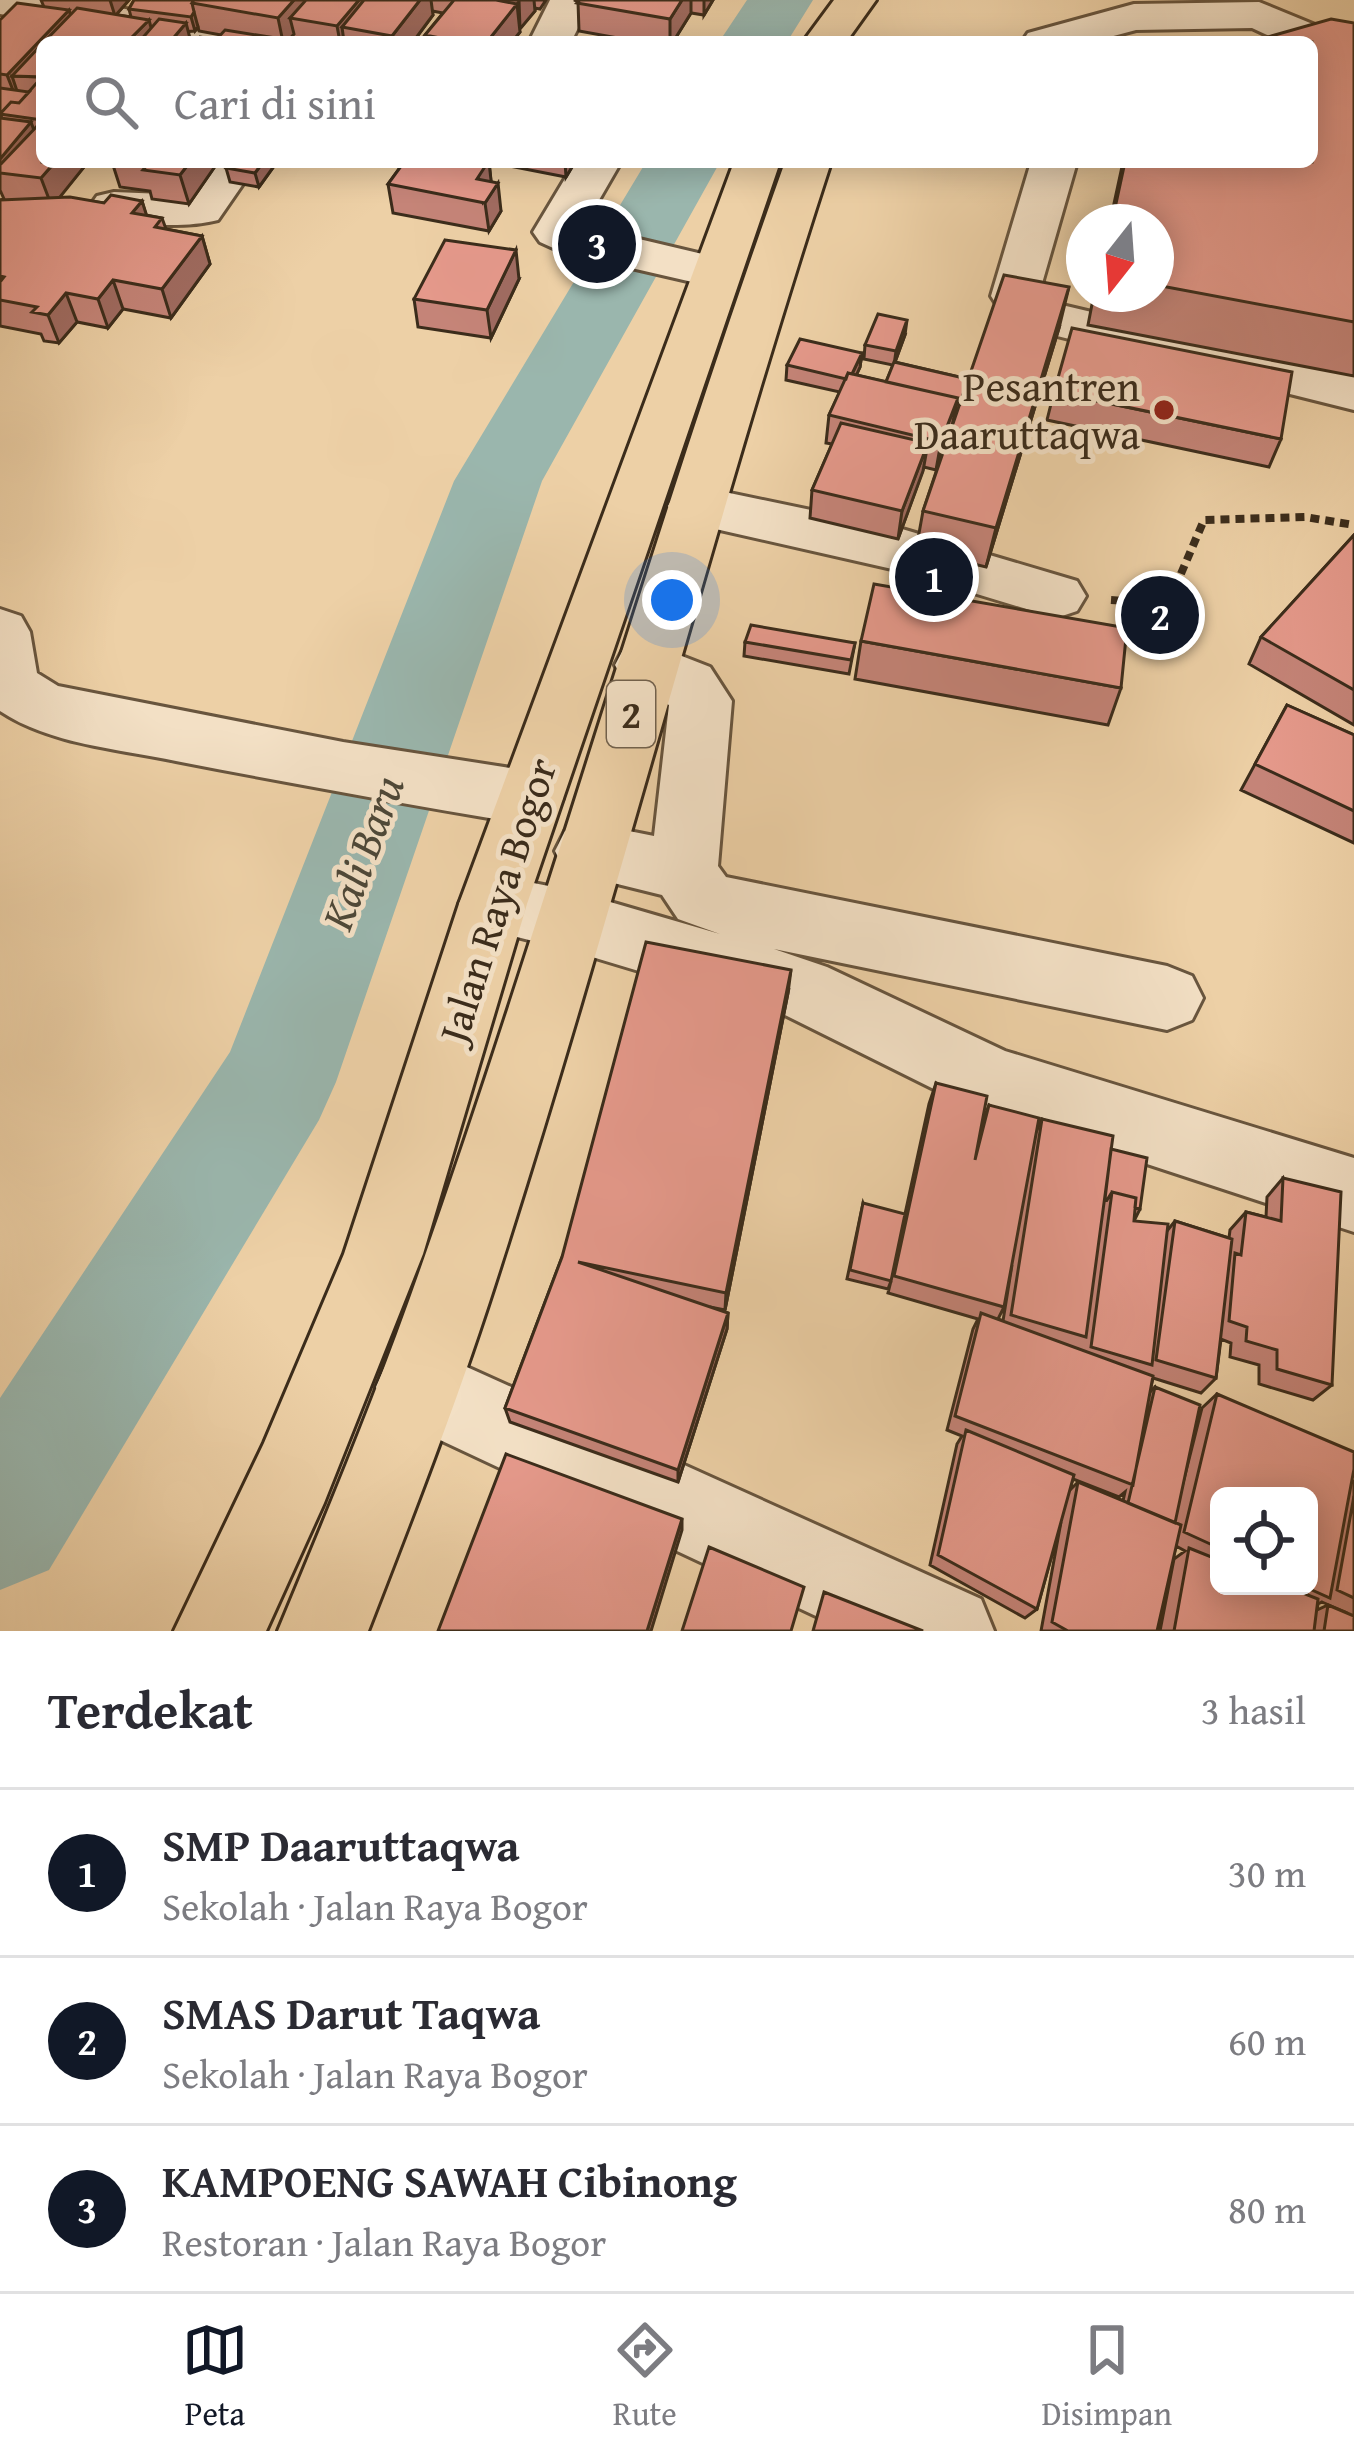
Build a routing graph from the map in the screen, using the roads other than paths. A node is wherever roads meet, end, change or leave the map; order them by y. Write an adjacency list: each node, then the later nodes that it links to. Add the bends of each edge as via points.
1 (572, 0): 5 (street)
2 (855, 0): 6 (highway)
3 (0, 2): 4 (street)
4 (217, 36)
5 (553, 36)
6 (828, 36)
7 (1065, 36): 8 (street, via 1133,17 1259,15)
8 (1303, 36)
9 (1318, 43): 10 (street)
10 (1354, 54)
11 (231, 168): 16 (street, via 201,210)
12 (594, 168): 17 (street, via 556,232)
13 (755, 168): 17 (highway, Jalan Raya Bogor / 2)
14 (806, 168): 19 (highway, Jalan Raya Bogor / 2)
15 (1052, 168): 18 (street, via 1018,280 1016,296 1027,313)
16 (114, 206)
17 (715, 272): 23 (highway, Jalan Raya Bogor / 2)
18 (1354, 392)
19 (696, 506): 20 (street, via 902,550); 22 (highway, Jalan Raya Bogor / 2)
20 (1056, 596)
21 (0, 632): 23 (street, via 8,685 39,705)
22 (646, 665): 24 (street, via 688,684 701,701); 25 (highway, Jalan Raya Bogor / 2)
23 (530, 798): 25 (highway, Jalan Raya Bogor / 2)
24 (684, 871): 25 (street); 26 (street, via 702,898 750,915)
25 (550, 892): 27 (street, via 802,988 1058,1105); 28 (highway, Jalan Raya Bogor / 2, via 463,1268); 29 (highway, Jalan Raya Bogor / 2)
26 (1167, 998)
27 (1354, 1195)
28 (418, 1387): 30 (highway, Jalan Raya Bogor / 2); 31 (street)
29 (219, 1631)
30 (323, 1631)
31 (949, 1631)

